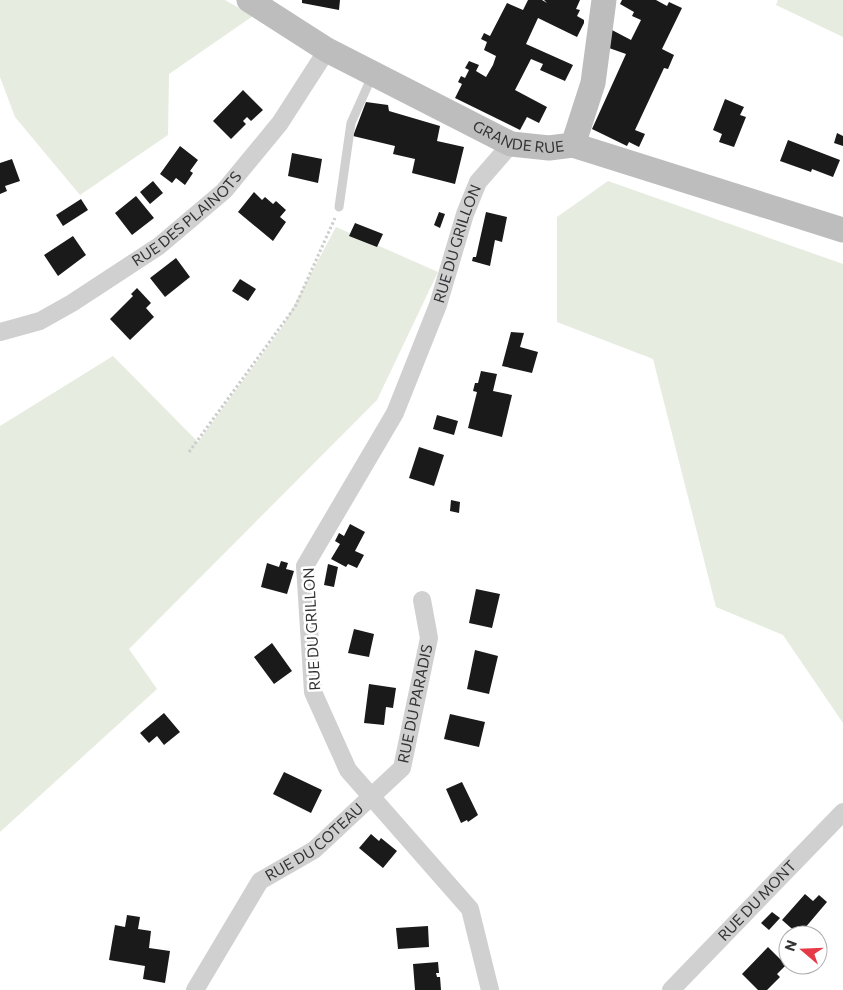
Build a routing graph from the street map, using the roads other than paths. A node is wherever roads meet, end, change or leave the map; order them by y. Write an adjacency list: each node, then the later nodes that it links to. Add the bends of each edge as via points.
1 (249, 0): 3 (main road, GRANDE RUE)
2 (604, 0): 6 (main road, via 593,83)
3 (327, 50): 4 (main road, GRANDE RUE); 9 (street, RUE DES PLAINOTS, via 280,123 224,191 159,246 72,303 40,322)
4 (373, 74): 5 (main road, GRANDE RUE); 7 (lane, via 350,123)
5 (511, 144): 6 (main road, GRANDE RUE, via 550,148); 11 (street, RUE DU GRILLON, via 478,182 438,305 395,413 305,566 313,692 348,770)
6 (573, 145): 8 (main road, GRANDE RUE)
7 (339, 207)
8 (843, 230)
9 (0, 332)
10 (422, 600): 11 (street, RUE DU PARADIS, via 429,638 402,768)
11 (372, 798): 13 (street, RUE DU COTEAU, via 314,850 260,881); 14 (street, RUE DU GRILLON, via 470,909)
12 (843, 812): 15 (street, RUE DU MONT)
13 (195, 990)
14 (490, 990)
15 (671, 990)

